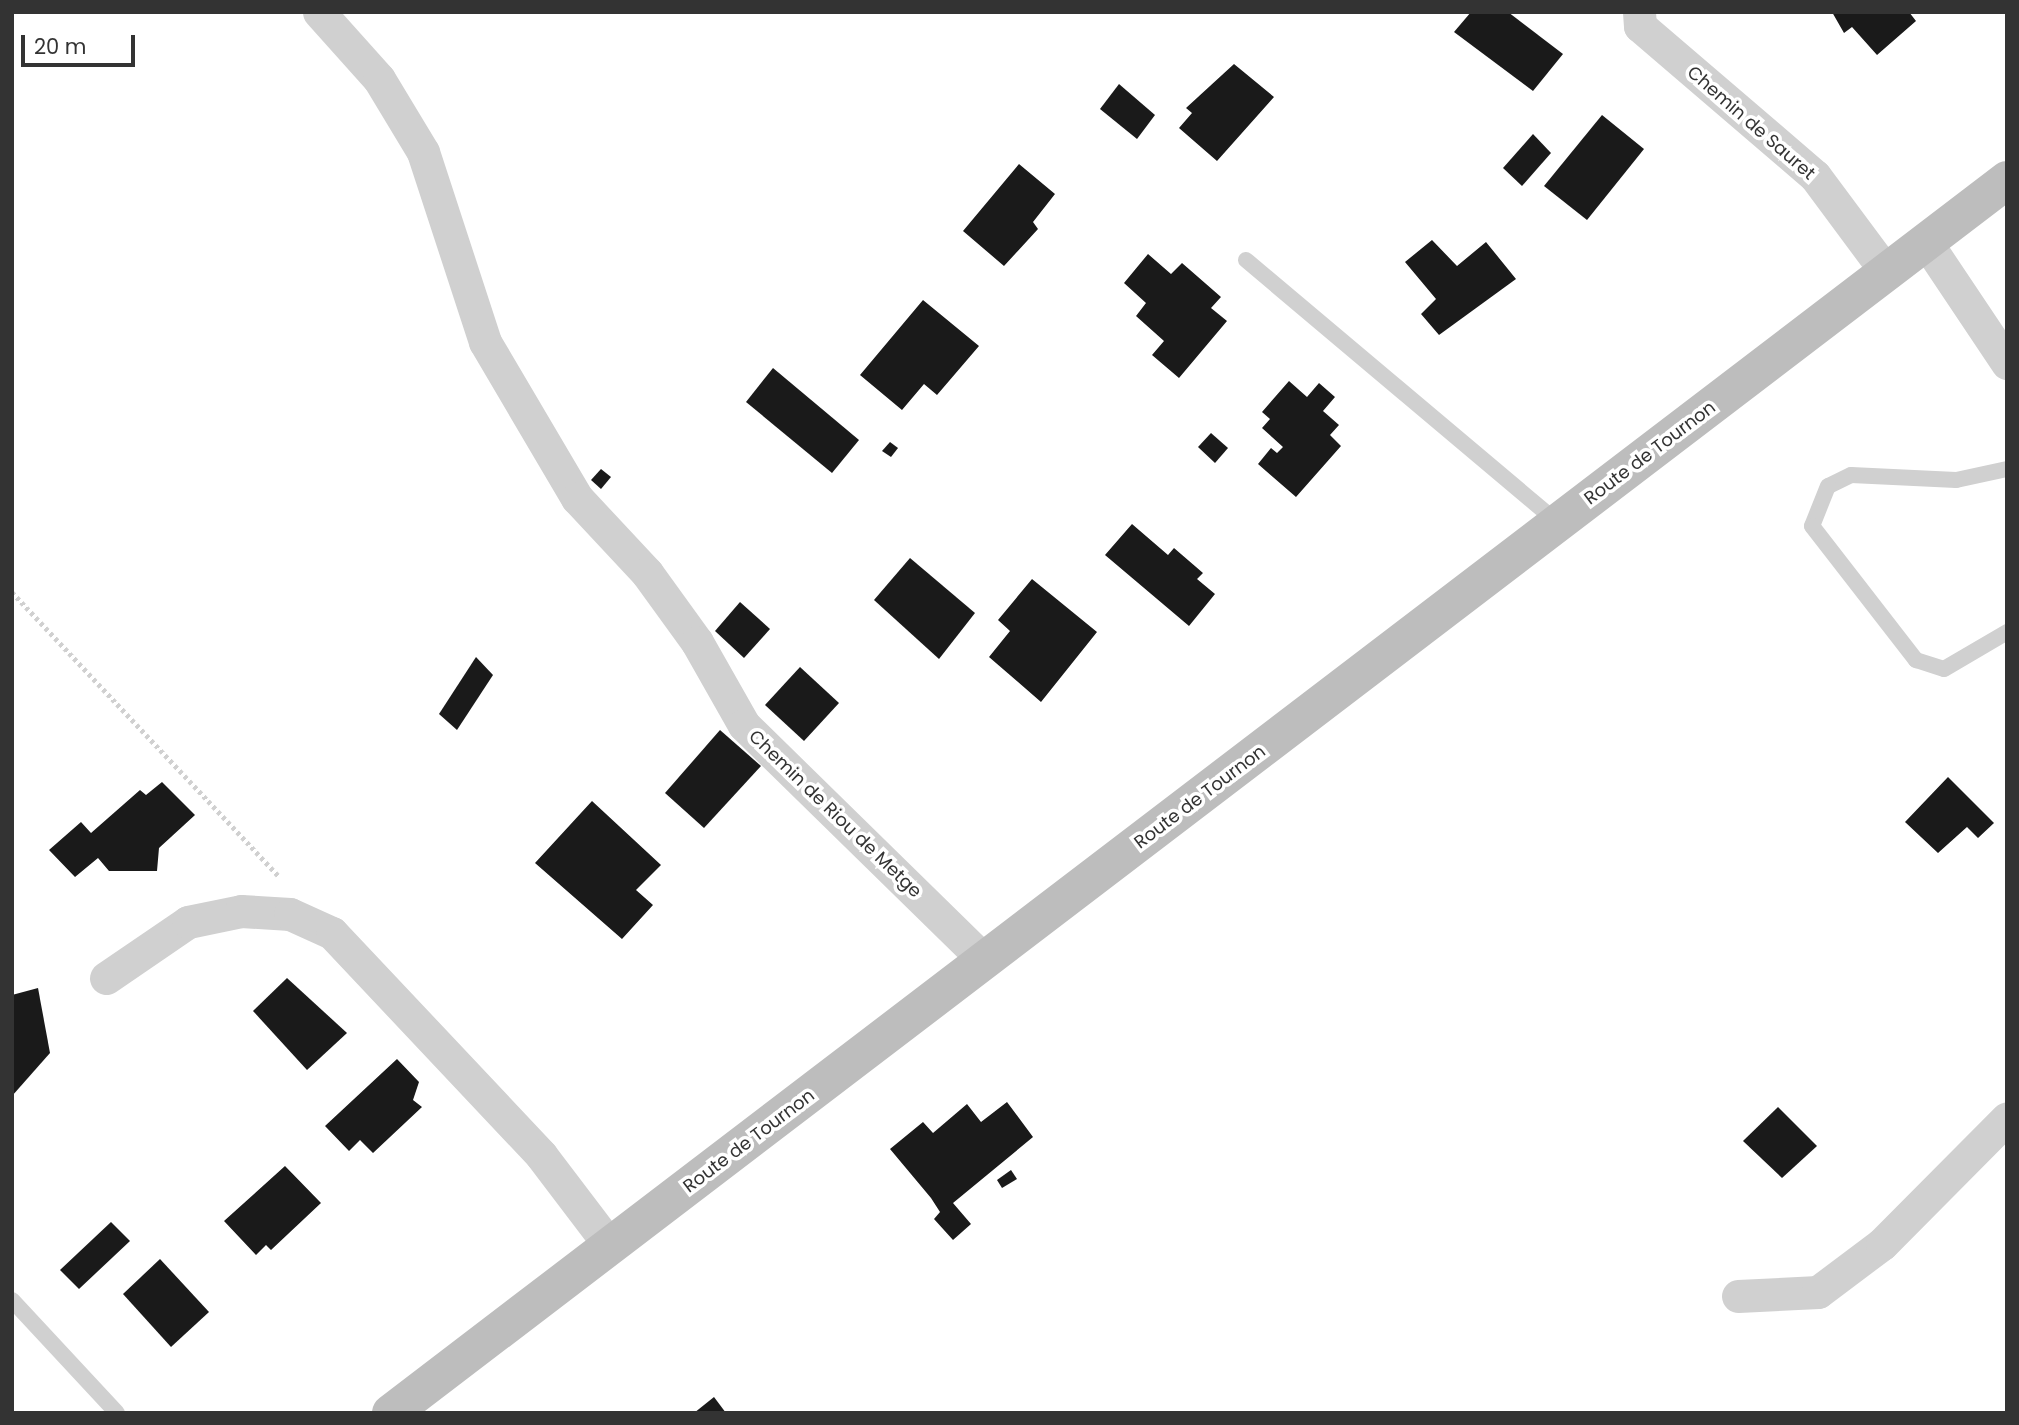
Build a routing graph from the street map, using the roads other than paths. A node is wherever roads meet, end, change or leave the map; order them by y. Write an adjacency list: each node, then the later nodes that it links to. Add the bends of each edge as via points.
1 (319, 12): 11 (street, Chemin de Riou de Metge, via 379,79 423,152 485,342 578,498 647,573 697,642 744,725)
2 (1639, 12): 6 (street, Chemin de Sauret, via 1640,26 1815,176)
3 (2007, 180): 4 (main road, Route de Tournon)
4 (1926, 242): 6 (main road, Route de Tournon); 7 (street)
5 (1246, 260): 9 (lane)
6 (1887, 272): 9 (main road, Route de Tournon)
7 (2007, 363)
8 (2007, 469): 10 (lane, via 1956,480 1852,475 1828,486 1812,526 1916,660 1944,669)
9 (1559, 523): 11 (main road, Route de Tournon)
10 (2007, 632)
11 (985, 961): 14 (main road, Route de Tournon)
12 (106, 978): 14 (street, via 188,922 241,911 290,914 332,933 541,1155)
13 (2007, 1118): 15 (street, via 1882,1244 1818,1292)
14 (610, 1246): 18 (main road, Route de Tournon)
15 (1738, 1296)
16 (12, 1300): 17 (lane)
17 (117, 1413)
18 (391, 1413)

